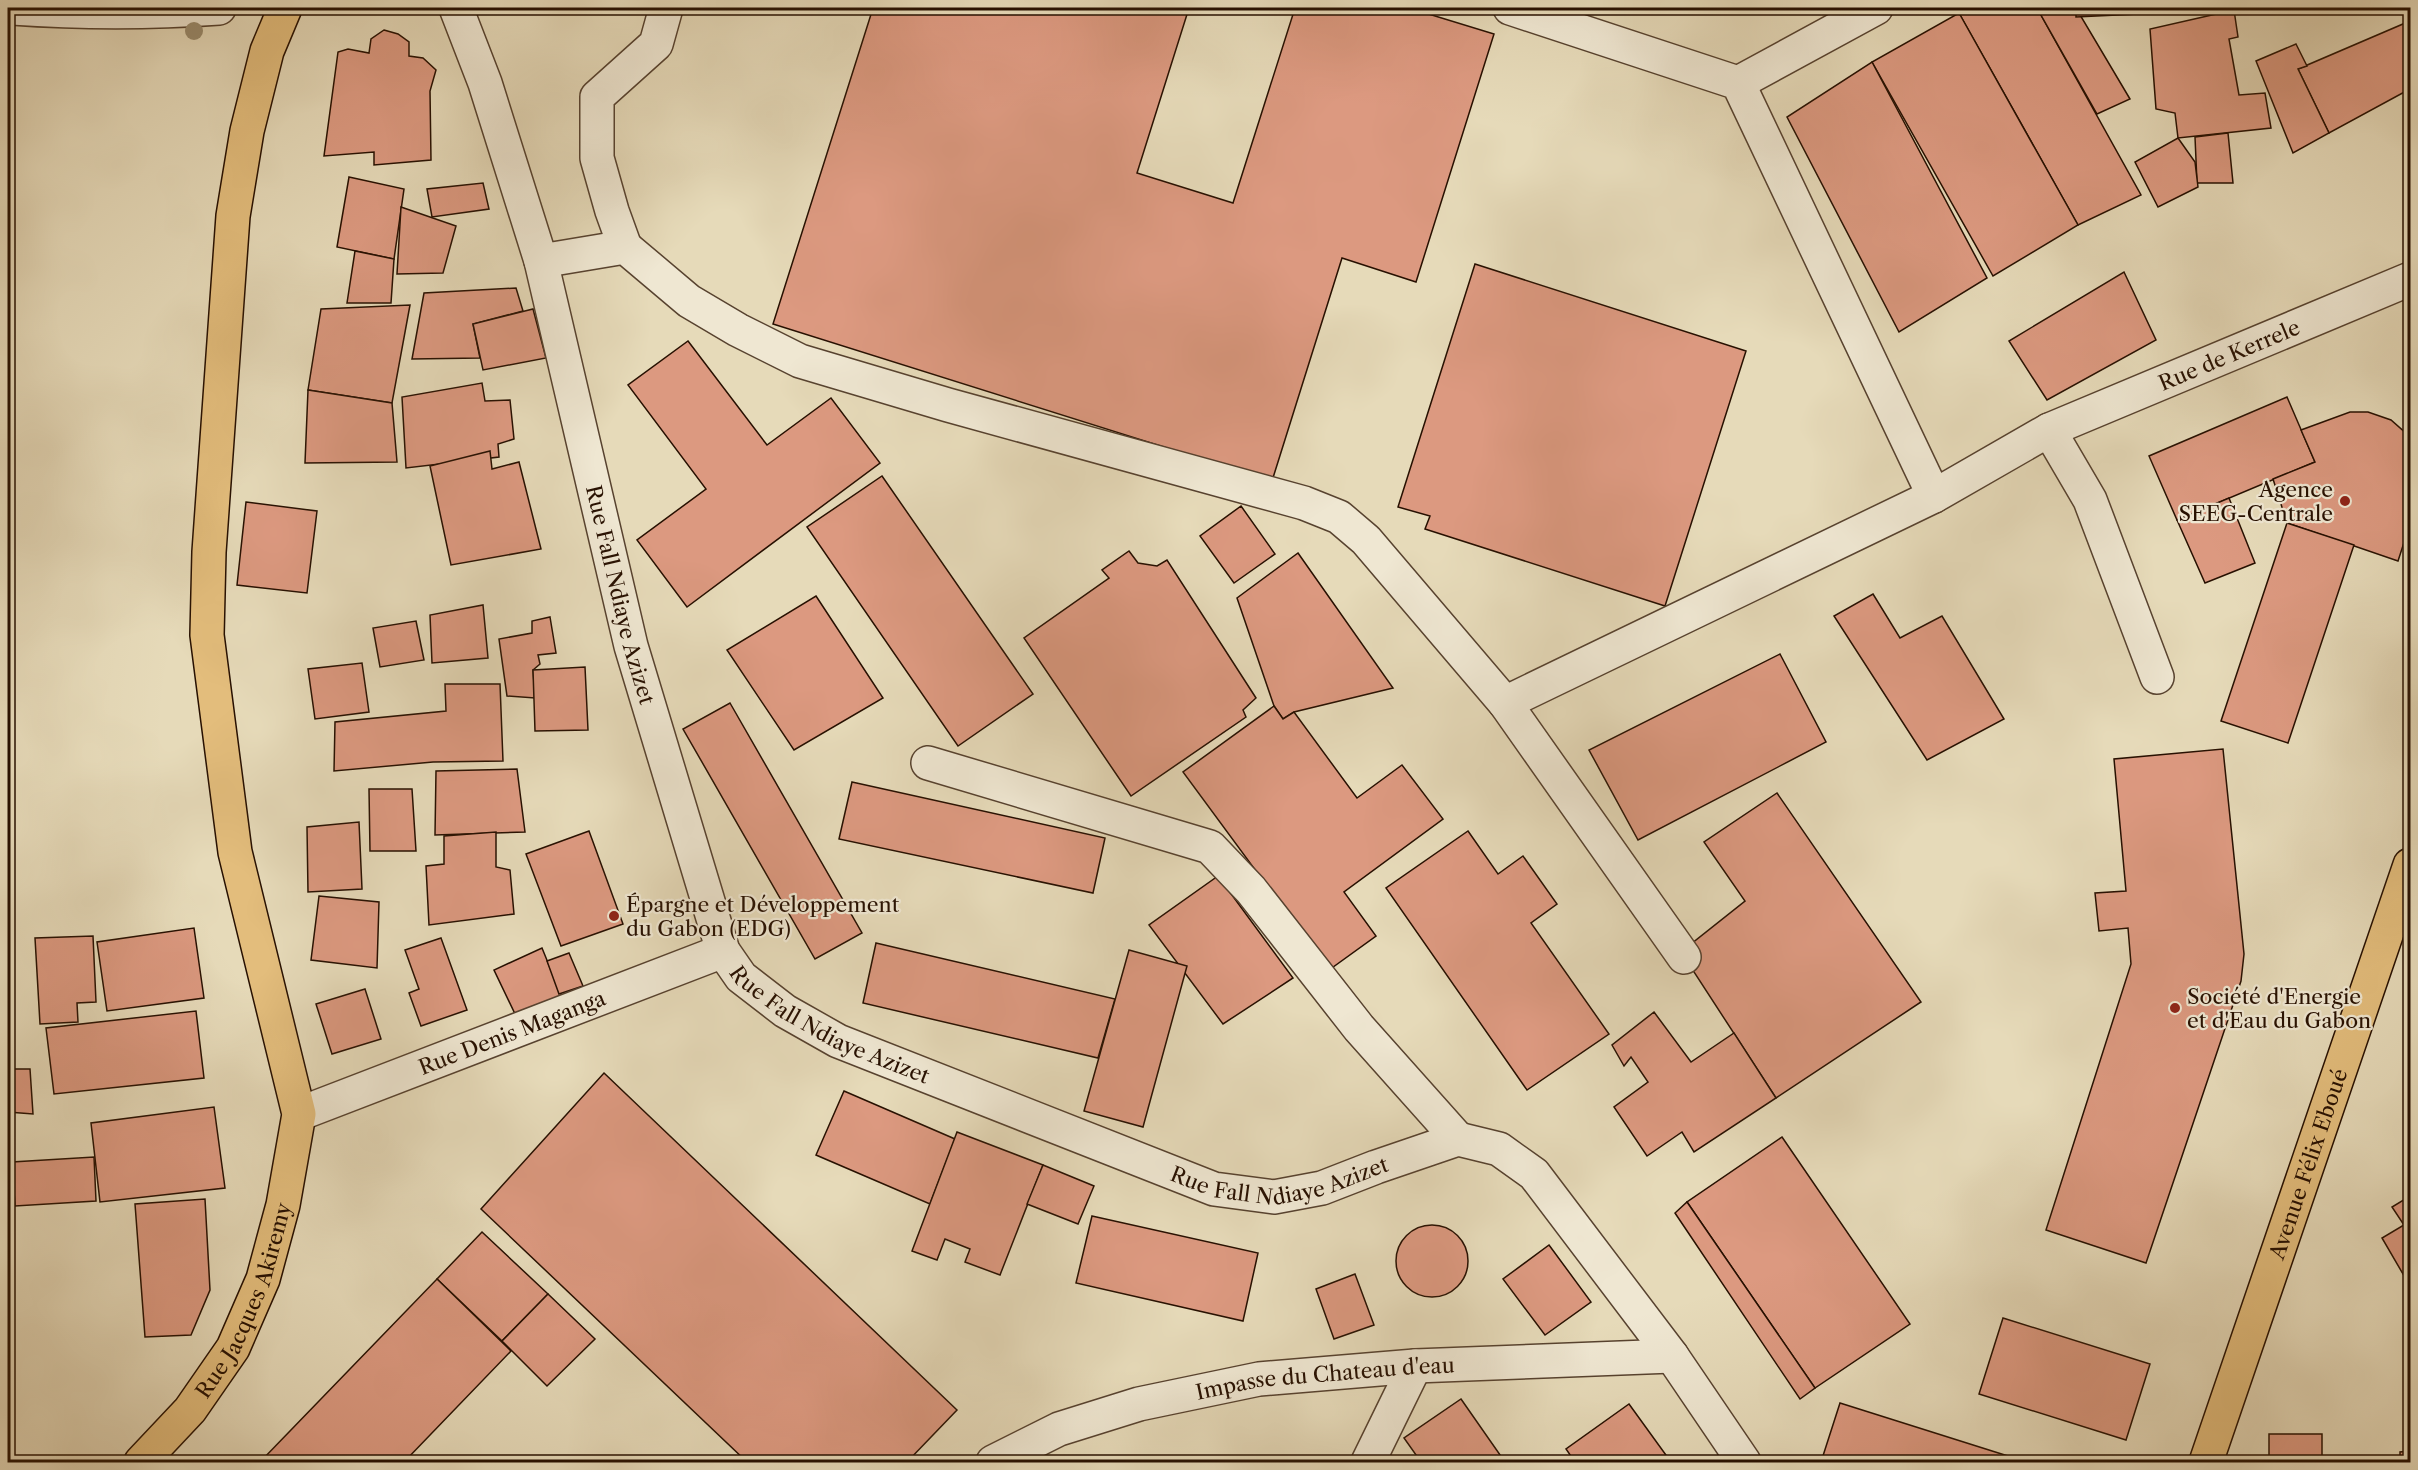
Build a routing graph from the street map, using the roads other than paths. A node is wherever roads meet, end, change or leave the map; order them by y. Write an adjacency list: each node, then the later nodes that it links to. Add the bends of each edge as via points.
1 (12, 8): 2 (street, via 158,13)
2 (219, 8)
3 (285, 8): 21 (main road, via 267,51 247,131 233,216 209,552 207,635 235,852)
4 (456, 8): 10 (street, Rue Fall Ndiaye Azizet, via 485,84)
5 (666, 8): 9 (street, via 656,44 597,97 597,158)
6 (1510, 8): 8 (street)
7 (1876, 8): 8 (street)
8 (1738, 83): 13 (street)
9 (625, 247): 10 (street); 15 (street, via 689,301 800,362 1304,502 1339,517 1366,540)
10 (541, 261): 19 (street, Rue Fall Ndiaye Azizet, via 631,646)
11 (2410, 279): 12 (street, Rue de Kerrele)
12 (2049, 430): 13 (street, Rue de Kerrele); 14 (street, via 2090,500)
13 (1934, 496): 15 (street, Rue de Kerrele)
14 (2157, 677)
15 (1505, 703): 20 (street)
16 (928, 763): 22 (street, via 1210,847 1251,890 1359,1028)
17 (2410, 865): 18 (main road, Avenue Félix Eboué)
18 (2397, 931): 29 (main road, Avenue Félix Eboué)
19 (723, 951): 21 (street, Rue Denis Maganga); 22 (street, Rue Fall Ndiaye Azizet, via 741,977 785,1011 838,1041 1214,1189 1274,1197 1322,1188)
20 (1684, 957)
21 (299, 1114): 25 (main road, Rue Jacques Akiremy, via 284,1205 263,1279 233,1348 190,1410)
22 (1458, 1139): 23 (street, via 1499,1149 1534,1174)
23 (1672, 1356): 24 (street, Impasse du Chateau d'eau); 28 (street)
24 (1415, 1366): 26 (street, Impasse du Chateau d'eau, via 1259,1379 1139,1404 1059,1429); 27 (street)
25 (141, 1462)
26 (993, 1462)
27 (1368, 1462)
28 (1744, 1462)
29 (2206, 1462)

